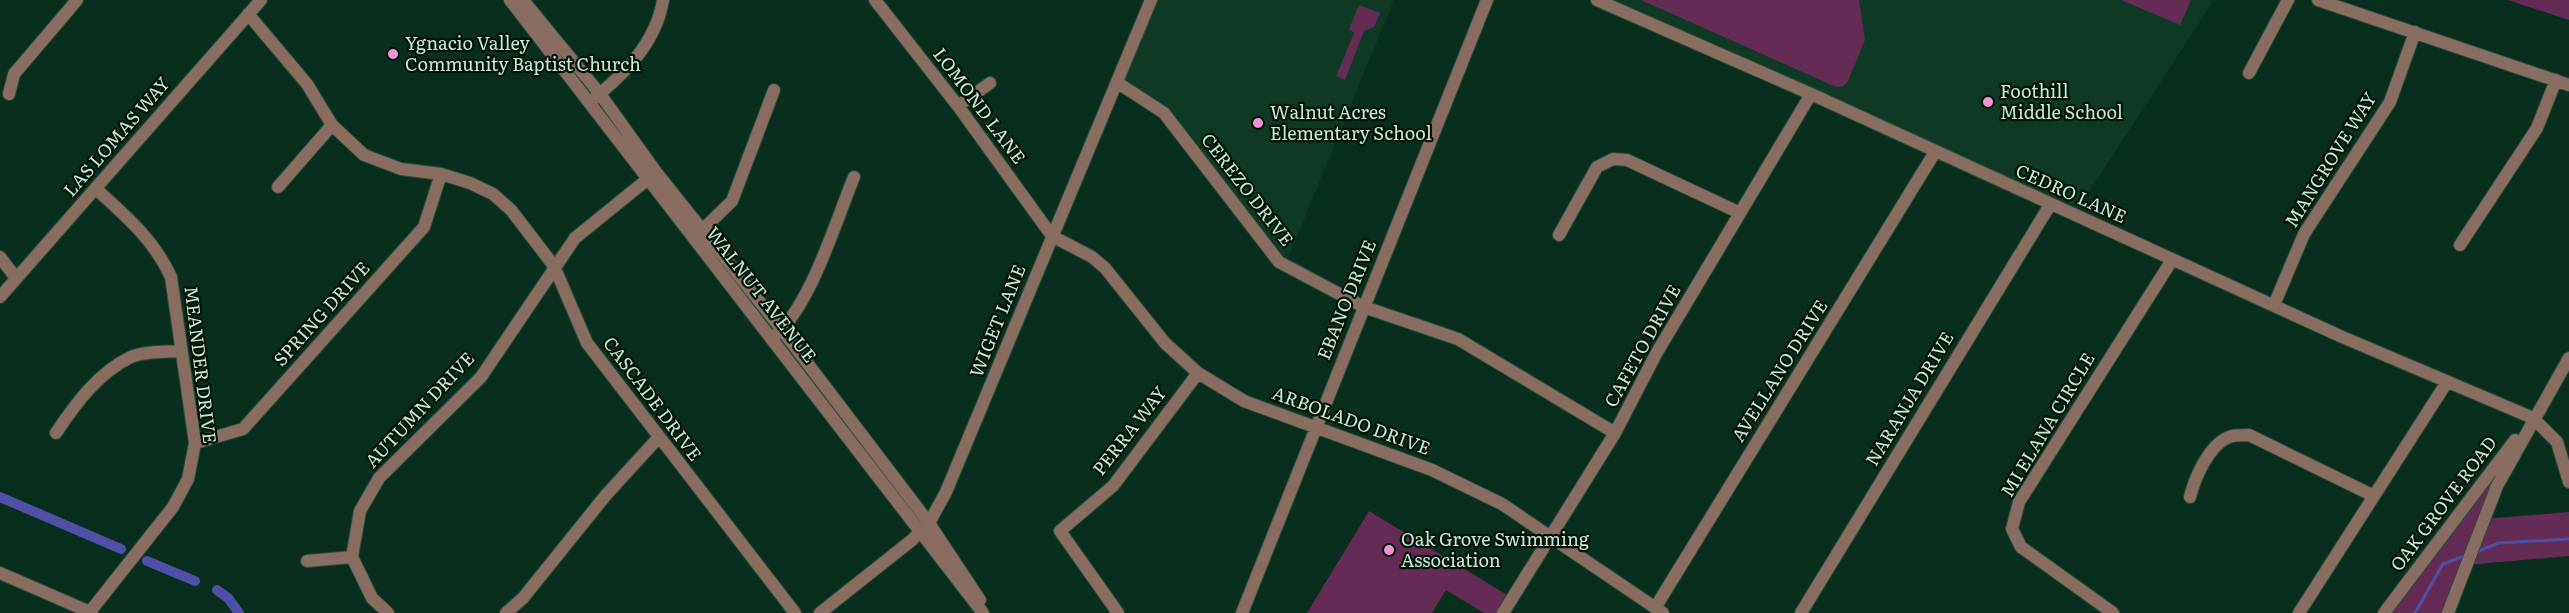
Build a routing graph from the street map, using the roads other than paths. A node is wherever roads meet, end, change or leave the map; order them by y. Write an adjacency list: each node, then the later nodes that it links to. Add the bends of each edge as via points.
1 (77, 0): 20 (street, via 14,74)
2 (261, 0): 12 (street, LAS LOMAS WAY)
3 (510, 0): 22 (street, WALNUT AVENUE)
4 (523, 0): 22 (street, WALNUT AVENUE)
5 (663, 0): 22 (street, via 660,16 634,61)
6 (874, 0): 23 (street, LOMOND LANE)
7 (1151, 0): 16 (street, WIGET LANE)
8 (1487, 0): 43 (street, EBANO DRIVE)
9 (1596, 0): 21 (street, CEDRO LANE)
10 (2289, 0): 14 (street)
11 (2318, 0): 13 (street)
12 (248, 14): 24 (street, CASCADE DRIVE, via 307,84); 30 (street, LAS LOMAS WAY)
13 (2415, 32): 15 (street); 42 (street, MANGROVE WAY, via 2390,102 2304,234)
14 (2249, 73)
15 (2556, 80): 18 (street); 36 (street, via 2537,128)
16 (1118, 82): 35 (street, WIGET LANE); 43 (street, CEREZO DRIVE, via 1164,112 1279,262)
17 (990, 83): 23 (street)
18 (2569, 85)
19 (774, 90): 33 (street, via 732,201)
20 (9, 94)
21 (1811, 94): 25 (street, CEDRO LANE); 32 (street, CAFETO DRIVE)
22 (595, 98): 27 (street, WALNUT AVENUE)
23 (958, 106): 35 (street, LOMOND LANE)
24 (332, 125): 26 (street, CASCADE DRIVE, via 364,154 400,170); 29 (street)
25 (1935, 152): 31 (street, CEDRO LANE); 65 (street, AVELLANO DRIVE)
26 (441, 174): 39 (street, CASCADE DRIVE, via 492,194 511,210); 55 (street, SPRING DRIVE, via 424,228 243,429)
27 (652, 176): 33 (street, WALNUT AVENUE); 39 (street, AUTUMN DRIVE, via 574,238)
28 (854, 177): 44 (street, via 803,302)
29 (278, 187)
30 (96, 189): 40 (street, LAS LOMAS WAY); 46 (street, MEANDER DRIVE, via 137,226 161,255 171,277)
31 (2050, 205): 38 (street, CEDRO LANE); 76 (street, NARANJA DRIVE)
32 (1740, 213): 34 (street, via 1627,160 1613,159 1597,167); 53 (street, CAFETO DRIVE, via 1656,354)
33 (699, 234): 44 (street, WALNUT AVENUE); 45 (street, WALNUT AVENUE)
34 (1559, 235)
35 (1052, 236): 48 (street, ARBOLADO DRIVE, via 1105,268 1164,344); 59 (street, WIGET LANE, via 946,492)
36 (2460, 245)
37 (0, 257): 40 (street)
38 (2172, 260): 42 (street, CEDRO LANE); 77 (street, MI ELANA CIRCLE, via 2019,502 2012,529 2021,547)
39 (554, 266): 54 (street, CASCADE DRIVE, via 587,344); 62 (street, AUTUMN DRIVE, via 481,377 379,478 360,511)
40 (16, 278): 41 (street, LAS LOMAS WAY)
41 (0, 297)
42 (2274, 305): 49 (street, CEDRO LANE)
43 (1364, 307): 51 (street, EBANO DRIVE); 53 (street, CEREZO DRIVE, via 1458,339)
44 (782, 330): 45 (street); 59 (street, WALNUT AVENUE)
45 (771, 338): 60 (street, WALNUT AVENUE)
46 (181, 351): 52 (street, via 132,357 99,378); 55 (street, MEANDER DRIVE)
47 (2569, 358): 50 (street, OAK GROVE ROAD)
48 (1198, 373): 51 (street, ARBOLADO DRIVE, via 1244,401); 73 (street, PERRA WAY, via 1113,486 1060,531)
49 (2447, 382): 50 (street, CEDRO LANE); 57 (street)
50 (2533, 418): 56 (street, via 2557,442); 79 (street, OAK GROVE ROAD); 80 (street, OAK GROVE ROAD, via 2497,486)
51 (1314, 428): 61 (street, ARBOLADO DRIVE, via 1474,489); 74 (street, EBANO DRIVE)
52 (56, 433)
53 (1615, 433): 61 (street, CAFETO DRIVE)
54 (658, 437): 68 (street); 69 (street, CASCADE DRIVE)
55 (195, 443): 66 (street, MEANDER DRIVE, via 188,479 173,507)
56 (2569, 482)
57 (2374, 496): 58 (street, via 2249,435 2229,437 2215,447 2194,480); 78 (street)
58 (2190, 497)
59 (929, 523): 60 (street, WIGET LANE); 72 (street, WALNUT AVENUE)
60 (920, 533): 70 (street, WIGET LANE); 71 (street, WALNUT AVENUE)
61 (1550, 537): 65 (street, ARBOLADO DRIVE); 75 (street, CAFETO DRIVE)
62 (352, 557): 63 (street); 67 (street, via 372,598)
63 (307, 561)
64 (0, 573): 66 (street)
65 (1659, 611)
66 (90, 613)
67 (388, 613)
68 (507, 613)
69 (795, 613)
70 (820, 613)
71 (982, 613)
72 (989, 613)
73 (1118, 613)
74 (1242, 613)
75 (1503, 613)
76 (1801, 613)
77 (2113, 613)
78 (2299, 613)
79 (2384, 613)
80 (2448, 613)

